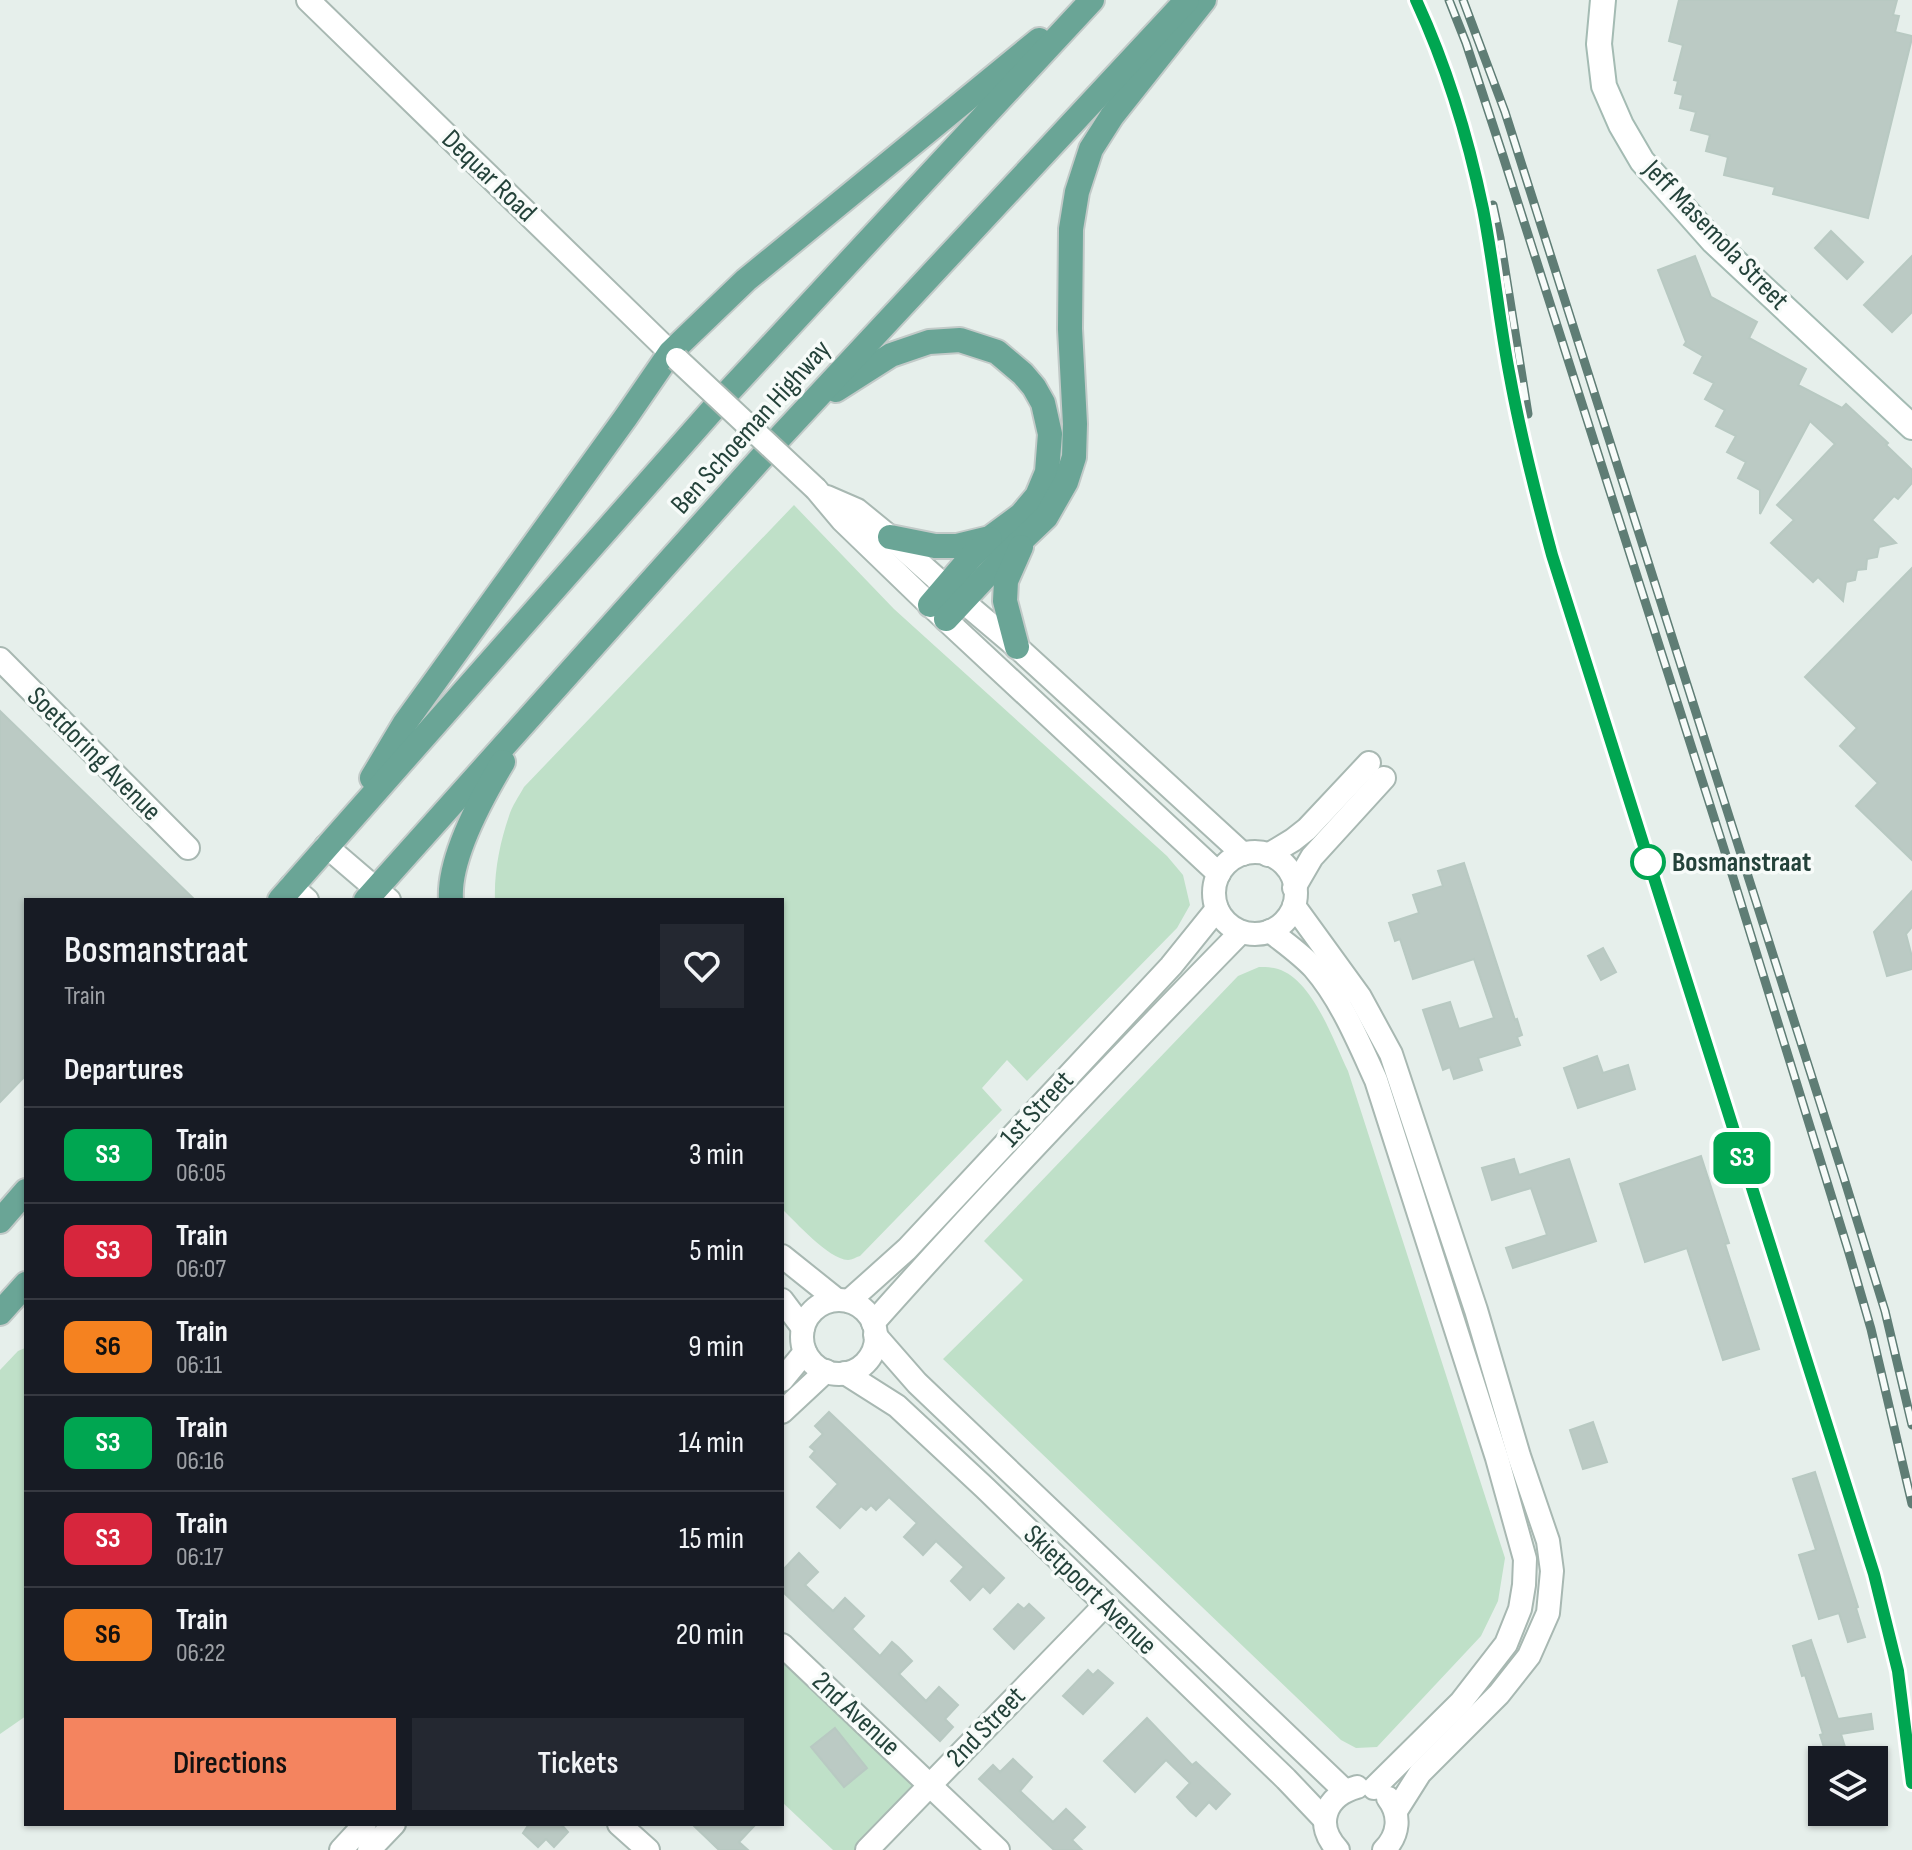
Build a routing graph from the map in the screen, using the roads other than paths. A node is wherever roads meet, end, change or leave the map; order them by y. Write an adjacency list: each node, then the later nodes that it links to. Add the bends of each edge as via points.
1 (308, 0): 6 (street, Dequar Road)
2 (1092, 0): 6 (main road, via 746,280); 17 (main road, Ben Schoeman Highway, via 730,390)
3 (1187, 0): 8 (main road, Ben Schoeman Highway)
4 (1204, 0): 12 (main road, via 1091,149 1071,229 1074,457 1046,517)
5 (1603, 0): 7 (main road, Jeff Masemola Street, via 1599,44 1604,86 1642,161 1713,241)
6 (674, 356): 9 (street, Dequar Road, bridge); 17 (main road, via 405,723)
7 (1912, 427)
8 (781, 436): 11 (main road, via 833,392 891,355 929,342 960,340 997,352 1034,387 1050,434 1047,472 1037,496); 16 (main road, Ben Schoeman Highway)
9 (819, 492): 10 (street, via 857,510); 13 (street, via 842,520)
10 (890, 537): 11 (main road, via 935,546); 13 (street)
11 (990, 538): 13 (main road, via 972,556)
12 (1025, 538): 13 (main road); 14 (main road, via 1006,581 1005,601)
13 (946, 603): 14 (street); 21 (street)
14 (1017, 647): 19 (street)
15 (0, 659): 18 (street, Soetdoring Avenue)
16 (528, 718): 23 (main road, Ben Schoeman Highway); 25 (main road, via 463,841)
17 (333, 838): 22 (main road, Ben Schoeman Highway); 23 (street)
18 (188, 848)
19 (1243, 854): 20 (street); 21 (street)
20 (1268, 855): 24 (street, via 1288,870); 24 (street, via 1377,770 1312,857)
21 (1219, 874): 26 (street)
22 (293, 895)
23 (377, 896)
24 (1294, 897): 27 (street, via 1284,921); 47 (street, via 1391,1054 1548,1541 1552,1571 1548,1613 1529,1656 1420,1773)
25 (451, 898)
26 (1217, 909): 28 (street); 33 (street, 1st Street, via 1171,966 907,1249)
27 (1270, 931): 28 (street); 45 (street, via 1326,984 1376,1080 1525,1559 1520,1609 1506,1644 1461,1702)
28 (1241, 932): 37 (street, 1st Street, via 930,1259)
29 (24, 1193): 30 (main road)
30 (0, 1221)
31 (784, 1257): 33 (street)
32 (24, 1286): 35 (main road)
33 (843, 1300): 36 (street, via 815,1308); 37 (street, via 867,1313)
34 (784, 1303): 36 (street)
35 (0, 1313)
36 (803, 1328): 38 (street)
37 (874, 1329): 39 (street, via 874,1346 864,1364); 46 (street, Skietpoort Avenue, via 917,1383)
38 (805, 1352): 39 (street, via 811,1361); 40 (street)
39 (836, 1372): 41 (street); 42 (street, Skietpoort Avenue, via 897,1406)
40 (784, 1378)
41 (784, 1411)
42 (1105, 1605): 44 (street, 2nd Street); 51 (street, Skietpoort Avenue, via 1286,1779)
43 (784, 1647): 44 (street, 2nd Avenue)
44 (930, 1784): 55 (street, 2nd Street); 56 (street, 2nd Avenue)
45 (1374, 1788): 46 (street); 47 (street)
46 (1344, 1790): 51 (street, via 1328,1808)
47 (1396, 1811): 58 (street, via 1397,1827)
48 (363, 1826): 52 (street)
49 (392, 1826): 53 (street)
50 (621, 1826): 54 (street)
51 (1322, 1834): 57 (street, Skietpoort Avenue)
52 (341, 1850)
53 (369, 1850)
54 (648, 1850)
55 (867, 1850)
56 (998, 1850)
57 (1338, 1850)
58 (1384, 1850)

